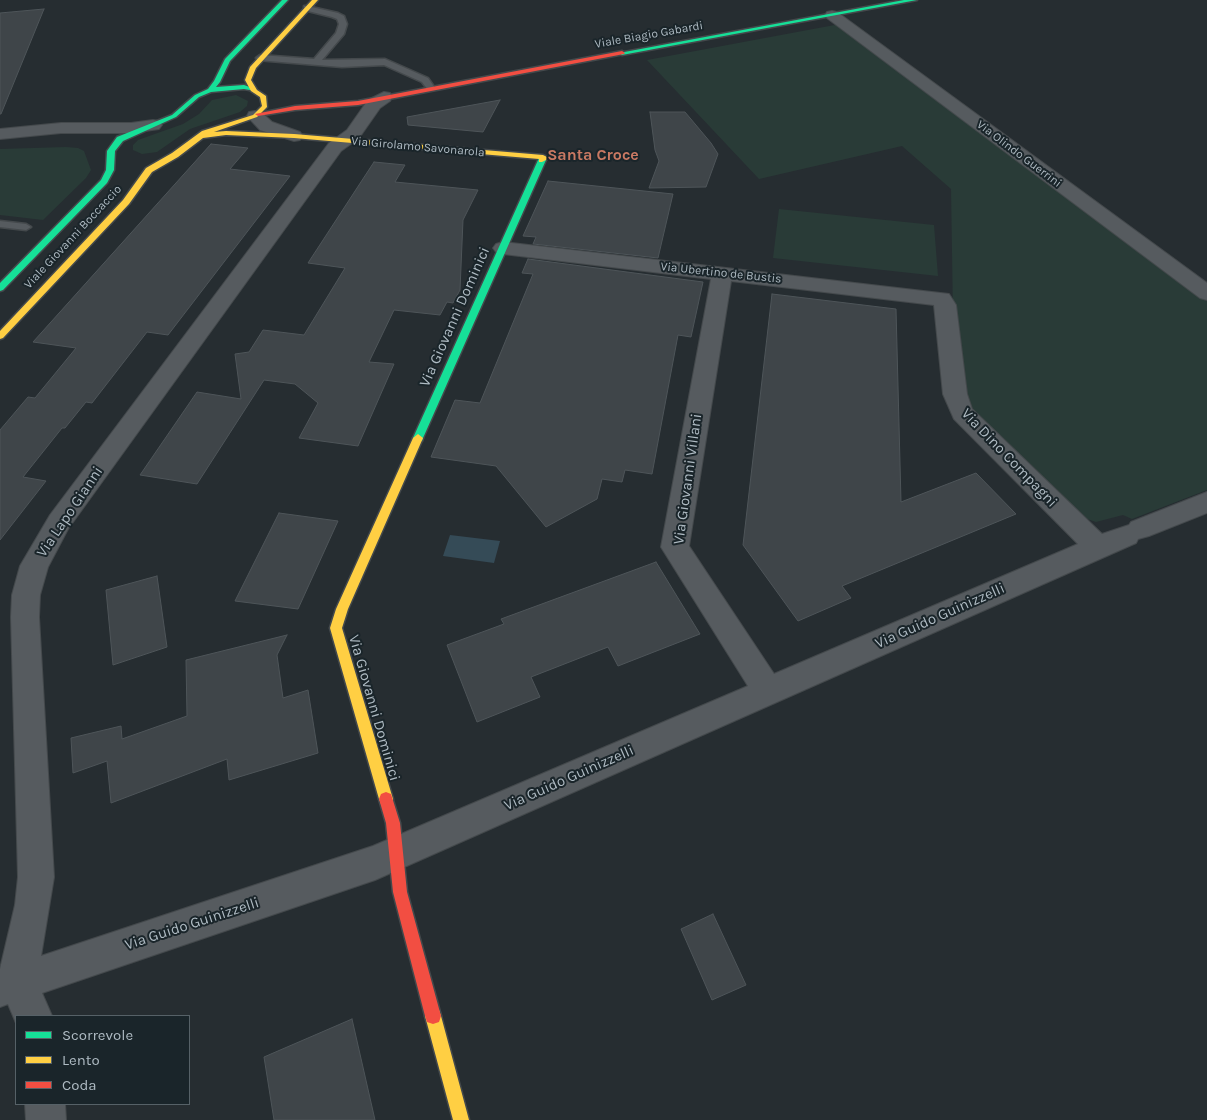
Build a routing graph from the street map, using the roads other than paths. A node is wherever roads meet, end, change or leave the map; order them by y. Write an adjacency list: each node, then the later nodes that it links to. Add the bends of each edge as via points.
1 (285, 0): 8 (street, via 227,60)
2 (914, 0): 4 (street, Viale Biagio Gabardi)
3 (311, 4): 5 (street); 6 (lane, via 341,18 344,24 340,34)
4 (832, 15): 7 (street, Viale Biagio Gabardi); 28 (street, Via Olindo Guerrini)
5 (260, 58): 6 (lane); 9 (street, via 252,66 248,78)
6 (316, 62): 7 (lane, via 388,62 425,80)
7 (431, 88): 12 (street, Viale Biagio Gabardi)
8 (210, 90): 9 (street, via 234,87); 14 (street, via 197,96 174,116)
9 (256, 90): 10 (street); 13 (street, via 265,100 265,106)
10 (274, 95)
11 (292, 96): 12 (street, Viale Biagio Gabardi)
12 (386, 96): 13 (street, Viale Biagio Gabardi, via 344,105 295,108); 18 (street, Via Lapo Gianni, via 374,104 353,134)
13 (257, 115): 16 (street, Viale Giovanni Boccaccio); 17 (street, Via Girolamo Savonarola, via 266,126)
14 (153, 126): 15 (street, via 61,128); 19 (street, via 126,135)
15 (0, 135): 19 (street, via 89,138 106,142)
16 (200, 136): 17 (street, Via Girolamo Savonarola, via 226,133); 21 (street, Viale Giovanni Boccaccio)
17 (294, 136): 18 (street, Via Girolamo Savonarola)
18 (344, 140): 20 (street, Via Girolamo Savonarola); 35 (street, Via Lapo Gianni, via 335,146 64,515 34,566 26,595 25,617 36,876 33,905)
19 (115, 156): 27 (street, Viale Giovanni Boccaccio, via 104,181)
20 (543, 157): 25 (street, Via Giovanni Dominici)
21 (167, 160): 22 (street, Viale Giovanni Boccaccio); 30 (street, Viale Giovanni Boccaccio, via 149,170 126,202)
22 (135, 165)
23 (0, 224): 24 (lane)
24 (26, 227)
25 (502, 248): 26 (street, Via Ubertino de Bustis); 34 (street, Via Giovanni Dominici, via 336,628 393,823)
26 (722, 273): 29 (street, Via Ubertino de Bustis); 33 (street, Via Giovanni Villani, via 675,547)
27 (0, 288)
28 (1207, 293)
29 (938, 298): 32 (street, Via Dino Compagni, via 945,305 955,394 962,413)
30 (0, 336)
31 (1207, 502): 32 (street, Via Guido Guinizzelli)
32 (1098, 547): 33 (street, Via Guido Guinizzelli)
33 (768, 691): 34 (street, Via Guido Guinizzelli)
34 (396, 854): 35 (street, Via Guido Guinizzelli); 39 (street, Via Giovanni Dominici, via 400,892)
35 (8, 986): 36 (street)
36 (32, 1015)
37 (45, 1105): 38 (street)
38 (46, 1120)
39 (461, 1120)

